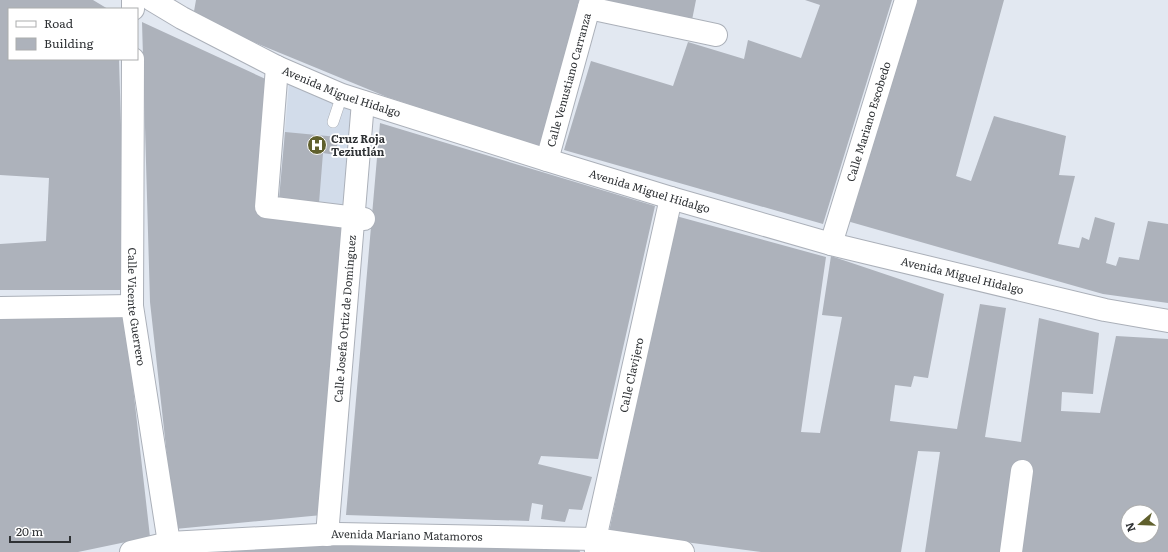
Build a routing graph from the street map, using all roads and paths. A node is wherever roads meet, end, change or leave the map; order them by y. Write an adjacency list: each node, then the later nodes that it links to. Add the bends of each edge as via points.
1 (152, 0): 4 (street, Avenida Miguel Hidalgo)
2 (906, 0): 14 (street, Calle Mariano Escobedo)
3 (590, 4): 5 (street); 11 (street, Calle Venustiano Carranza)
4 (183, 9): 7 (street, Avenida Miguel Hidalgo)
5 (716, 35)
6 (132, 60): 15 (street, Calle Vicente Guerrero)
7 (280, 68): 8 (street, Avenida Miguel Hidalgo); 13 (street, via 269,204)
8 (342, 95): 9 (street, Avenida Miguel Hidalgo); 10 (lane)
9 (369, 104): 11 (street, Avenida Miguel Hidalgo); 13 (street, Calle Josefa Ortiz de Domínguez)
10 (333, 122)
11 (547, 160): 12 (street, Avenida Miguel Hidalgo)
12 (670, 198): 14 (street, Avenida Miguel Hidalgo); 20 (street, Calle Clavijero)
13 (359, 214): 19 (street, Calle Josefa Ortiz de Domínguez)
14 (831, 244): 17 (street, Avenida Miguel Hidalgo, via 1105,310)
15 (132, 306): 16 (street); 21 (street, Calle Vicente Guerrero)
16 (0, 308)
17 (1168, 321)
18 (1022, 471): 24 (street)
19 (332, 534): 20 (street, Avenida Mariano Matamoros); 21 (street, Avenida Mariano Matamoros)
20 (596, 546): 23 (street, Avenida Mariano Matamoros)
21 (171, 548): 22 (street, Avenida Mariano Matamoros)
22 (131, 552)
23 (683, 552)
24 (1010, 552)

